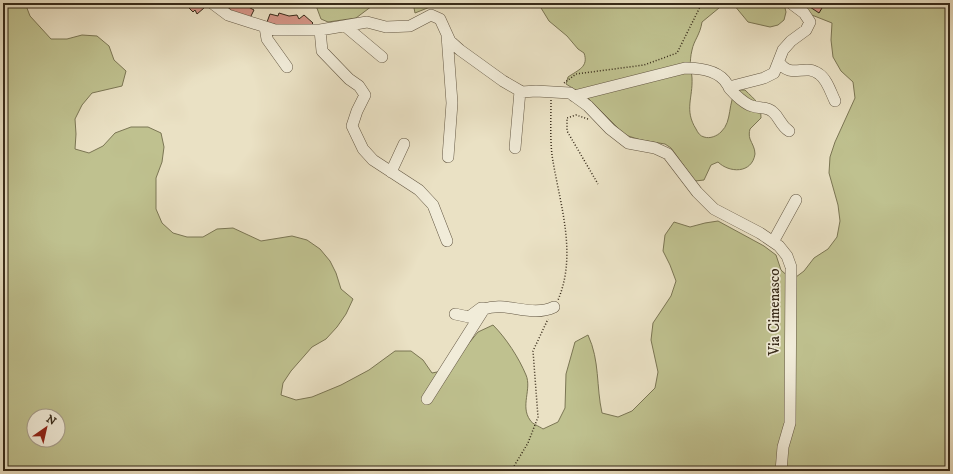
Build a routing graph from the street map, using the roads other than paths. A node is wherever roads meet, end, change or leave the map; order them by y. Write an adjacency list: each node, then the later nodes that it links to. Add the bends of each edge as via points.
1 (212, 3): 4 (street, Via Cimenasco, via 228,15)
2 (792, 4): 8 (street, via 804,13 810,22 806,30 783,50)
3 (345, 26): 5 (street, Via Cimenasco); 6 (street, Via Cimenasco, via 367,22 386,27 410,26 431,15 440,19); 7 (street)
4 (265, 27): 5 (street, Via Cimenasco, via 274,30); 9 (street, via 267,39)
5 (320, 30): 18 (street, via 322,51 366,95 352,126 363,149 373,160)
6 (447, 35): 11 (street, Via Cimenasco, via 460,50); 17 (street, via 452,103)
7 (382, 57)
8 (779, 62): 10 (street, via 774,73 764,78); 13 (street, via 783,68 793,72 812,70 820,74)
9 (287, 67)
10 (729, 87): 12 (street, via 713,72 685,68); 14 (street, via 753,106 774,112)
11 (520, 91): 12 (street, Via Cimenasco, via 570,93); 16 (street)
12 (574, 96): 21 (street, Via Cimenasco, via 628,143 656,148 668,154 697,192 714,209)
13 (834, 101)
14 (789, 131)
15 (404, 144): 18 (street)
16 (515, 148)
17 (448, 156)
18 (391, 172): 20 (street, via 419,190 433,205)
19 (796, 200): 21 (street)
20 (447, 241)
21 (773, 242): 26 (street, Via Cimenasco, via 787,256 791,267 790,423 783,447)
22 (554, 307): 23 (street, via 546,311 532,312 493,306)
23 (489, 308): 24 (street, via 481,308 469,317); 25 (street, via 484,309)
24 (455, 314)
25 (427, 399)
26 (781, 471)

